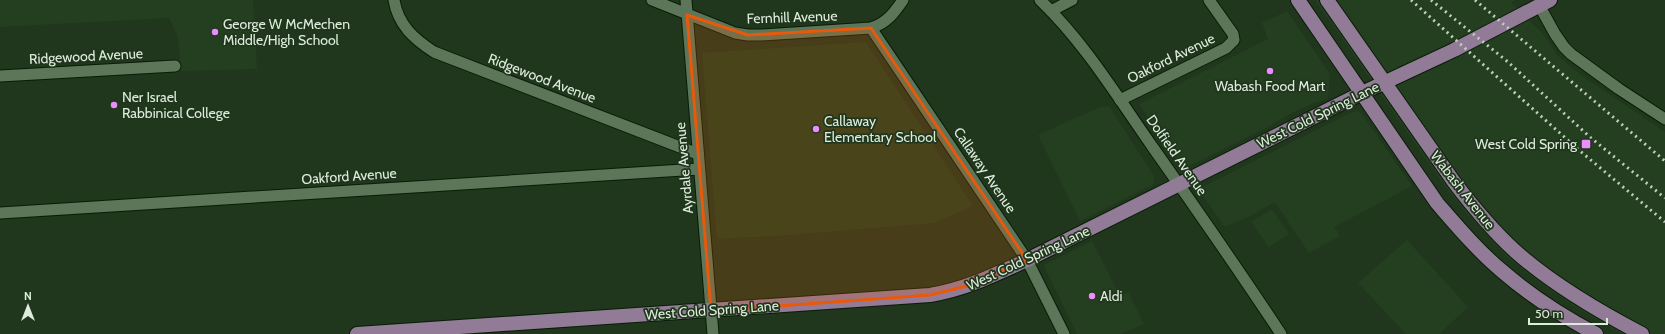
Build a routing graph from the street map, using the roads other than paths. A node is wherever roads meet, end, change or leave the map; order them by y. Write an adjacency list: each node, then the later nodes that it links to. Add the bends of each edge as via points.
1 (652, 0): 12 (street, Fernhill Avenue)
2 (686, 0): 12 (street, Ayrdale Avenue)
3 (903, 0): 13 (street, Fernhill Avenue, via 888,19)
4 (1040, 0): 11 (street, Dolfield Avenue)
5 (1072, 0): 11 (street)
6 (1210, 0): 18 (street, Oakford Avenue, via 1228,26 1234,40 1226,48)
7 (1298, 0): 17 (main road, Wabash Avenue)
8 (1327, 0): 16 (main road, Wabash Avenue)
9 (395, 3): 20 (street, Ridgewood Avenue, via 411,36 434,52)
10 (1545, 3): 16 (main road, West Cold Spring Lane); 19 (street, via 1555,34 1571,54 1619,90)
11 (1051, 11): 18 (street, Dolfield Avenue, via 1088,55)
12 (687, 15): 13 (street, Fernhill Avenue, via 735,33 748,35); 20 (street, Ayrdale Avenue)
13 (871, 28): 24 (street, Callaway Avenue)
14 (175, 66): 15 (street, Ridgewood Avenue)
15 (0, 76)
16 (1384, 83): 17 (main road, West Cold Spring Lane); 31 (main road, Wabash Avenue, via 1466,198 1515,251 1544,275)
17 (1362, 93): 22 (main road, West Cold Spring Lane); 30 (main road, Wabash Avenue, via 1437,203 1477,248 1501,271 1535,297)
18 (1120, 100): 22 (street, Dolfield Avenue)
19 (1665, 118)
20 (698, 154): 21 (street, Ayrdale Avenue)
21 (699, 169): 23 (street, Oakford Avenue); 25 (street, Ayrdale Avenue)
22 (1179, 184): 24 (main road, West Cold Spring Lane); 29 (street, Dolfield Avenue)
23 (0, 213)
24 (1027, 260): 25 (main road, West Cold Spring Lane, via 979,283 950,292); 28 (street, Callaway Avenue)
25 (711, 310): 26 (main road, West Cold Spring Lane); 27 (street, Ayrdale Avenue)
26 (357, 334)
27 (713, 334)
28 (1064, 334)
29 (1281, 334)
30 (1596, 334)
31 (1642, 334)

